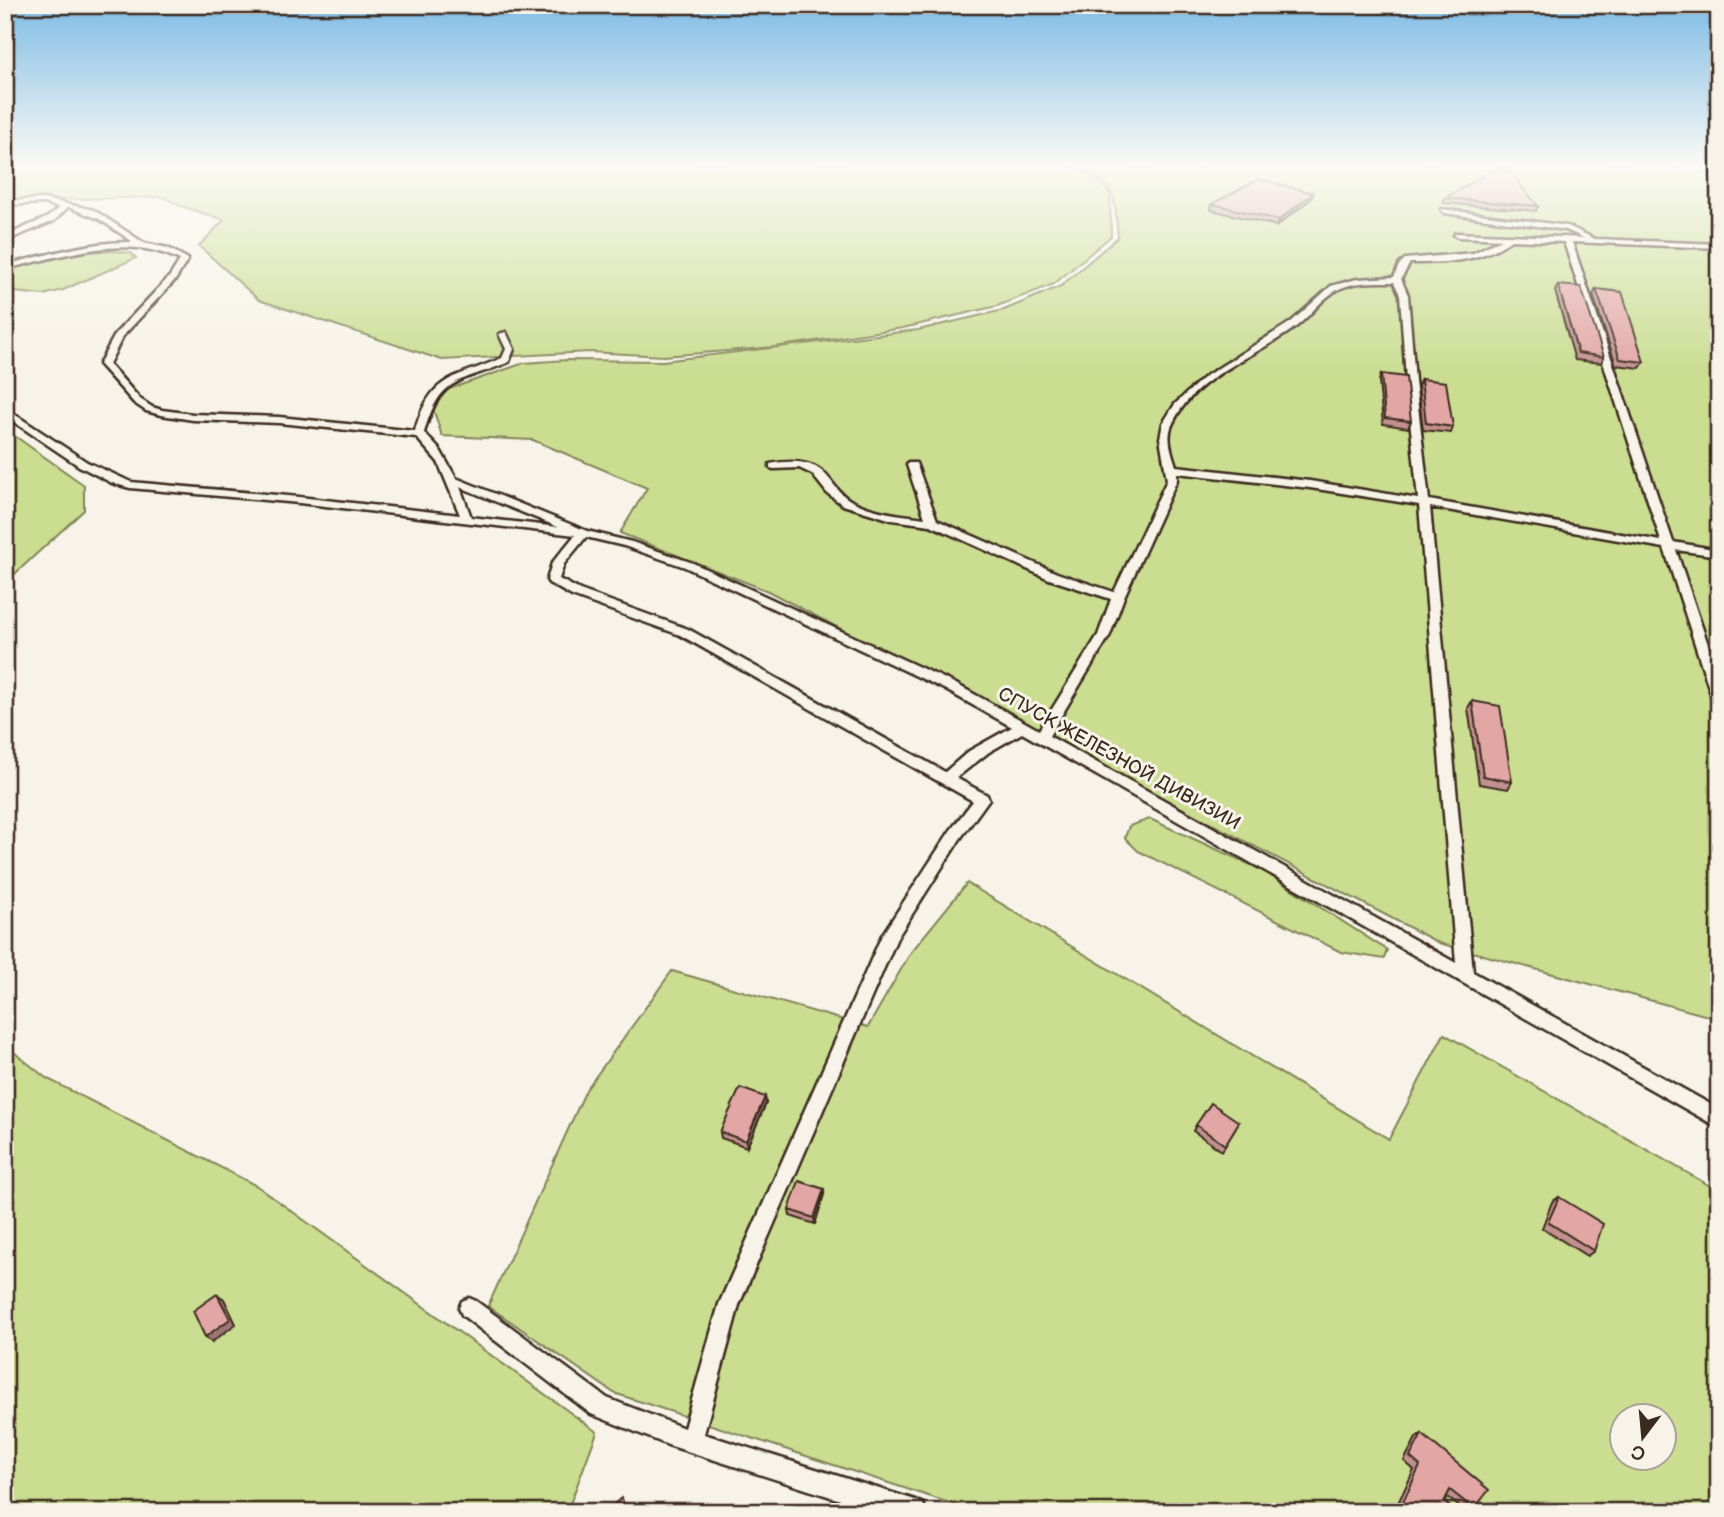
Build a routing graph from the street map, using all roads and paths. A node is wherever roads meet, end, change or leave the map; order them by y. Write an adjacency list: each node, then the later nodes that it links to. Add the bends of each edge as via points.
1 (127, 235): 7 (lane)
2 (1458, 235): 4 (lane)
3 (1582, 235): 6 (lane)
4 (1510, 237): 5 (lane); 10 (lane, via 1496,250 1455,260 1408,261)
5 (1567, 240): 6 (lane); 22 (lane)
6 (1596, 242): 8 (lane)
7 (142, 245): 9 (lane, via 89,248); 13 (lane, via 172,251 184,259 181,270 108,349 104,364 135,401 173,414)
8 (1719, 246)
9 (5, 267)
10 (1397, 279): 16 (lane, via 1351,281 1331,289 1292,326 1213,374 1168,422 1163,442); 18 (lane, via 1404,295)
11 (503, 334): 13 (lane, via 510,349 506,360 436,390 426,405)
12 (5, 411): 19 (lane, СПУСК ЖЕЛЕЗНОЙ ДИВИЗИИ, via 118,482)
13 (419, 434): 17 (lane, via 433,445)
14 (912, 465): 20 (lane)
15 (774, 466): 20 (lane, via 800,465 816,472 848,503 892,517)
16 (1172, 469): 18 (lane); 24 (lane, via 1172,480)
17 (452, 480): 19 (lane); 21 (lane)
18 (1424, 502): 22 (lane); 29 (lane)
19 (467, 520): 21 (lane, СПУСК ЖЕЛЕЗНОЙ ДИВИЗИИ)
20 (932, 522): 24 (lane, via 1052,576)
21 (583, 533): 26 (lane, СПУСК ЖЕЛЕЗНОЙ ДИВИЗИИ, via 689,565 949,686); 28 (lane, via 558,563 554,580 576,593 684,632)
22 (1669, 545): 23 (lane); 25 (lane)
23 (1719, 552)
24 (1118, 597): 27 (lane, via 1104,635)
25 (1719, 697)
26 (1024, 727): 27 (lane, СПУСК ЖЕЛЕЗНОЙ ДИВИЗИИ); 28 (lane, via 991,743)
27 (1042, 737): 29 (lane, СПУСК ЖЕЛЕЗНОЙ ДИВИЗИИ)
28 (948, 778): 32 (lane, via 982,799 890,935 729,1304)
29 (1465, 975): 30 (lane, СПУСК ЖЕЛЕЗНОЙ ДИВИЗИИ)
30 (1719, 1119)
31 (469, 1308): 32 (lane, via 599,1406)
32 (691, 1441): 33 (lane)
33 (915, 1512)

